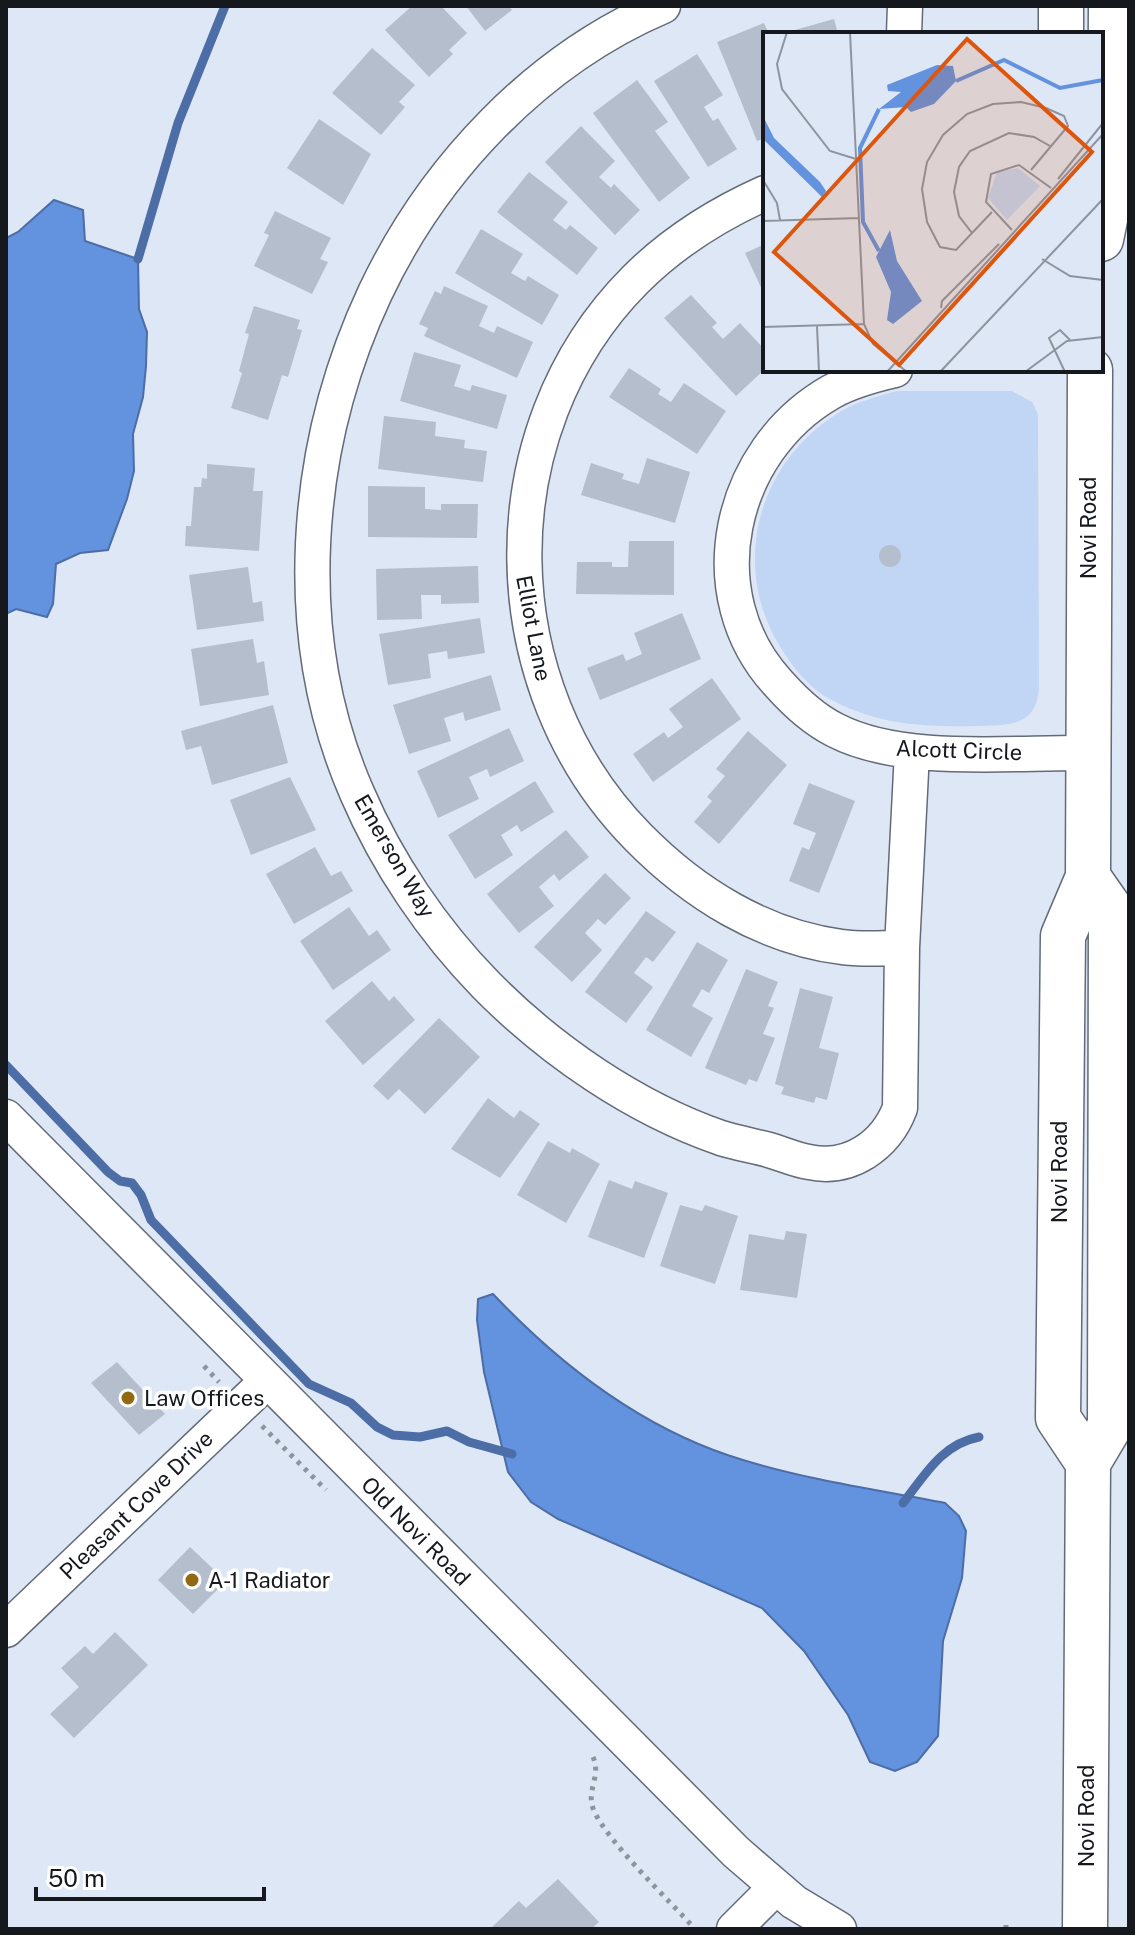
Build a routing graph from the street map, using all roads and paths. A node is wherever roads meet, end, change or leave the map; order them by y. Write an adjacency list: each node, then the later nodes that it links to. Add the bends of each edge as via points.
1 (663, 6): 13 (street, Emerson Way, via 580,52 514,104 447,176 391,261 341,377 316,485 313,588 325,692 356,792 413,896 464,961 518,1016 582,1065 625,1093 720,1138 825,1164 855,1158 878,1144 900,1108)
2 (905, 6): 5 (street)
3 (1061, 6): 6 (main road)
4 (1111, 6): 8 (main road, via 1110,195)
5 (904, 32)
6 (1061, 32)
7 (763, 194): 13 (street, Elliot Lane, via 655,262 615,302 584,347 561,388 531,476 523,549 526,608 541,678 577,760 623,823 673,871 729,908 792,937 846,948)
8 (1103, 229)
9 (887, 372): 11 (street, Alcott Circle, via 829,393 770,448 741,499 731,563 740,624 753,651 791,698 833,730)
10 (1090, 372): 12 (main road, Novi Road)
11 (912, 752): 12 (street, Alcott Circle); 13 (street, Emerson Way)
12 (1087, 753): 25 (main road, Novi Road, via 1088,877 1063,936 1058,1418 1088,1463)
13 (902, 948)
14 (6, 1117): 16 (street, Old Novi Road)
15 (202, 1364): 17 (path)
16 (267, 1381): 17 (street, Pleasant Cove Drive); 21 (street, Old Novi Road)
17 (240, 1406): 18 (path); 19 (street, Pleasant Cove Drive)
18 (335, 1498)
19 (6, 1630)
20 (587, 1750): 22 (path, via 597,1768 591,1801 602,1824)
21 (775, 1888): 23 (street); 24 (street, Old Novi Road)
22 (695, 1929)
23 (734, 1929)
24 (839, 1929)
25 (1085, 1929)

